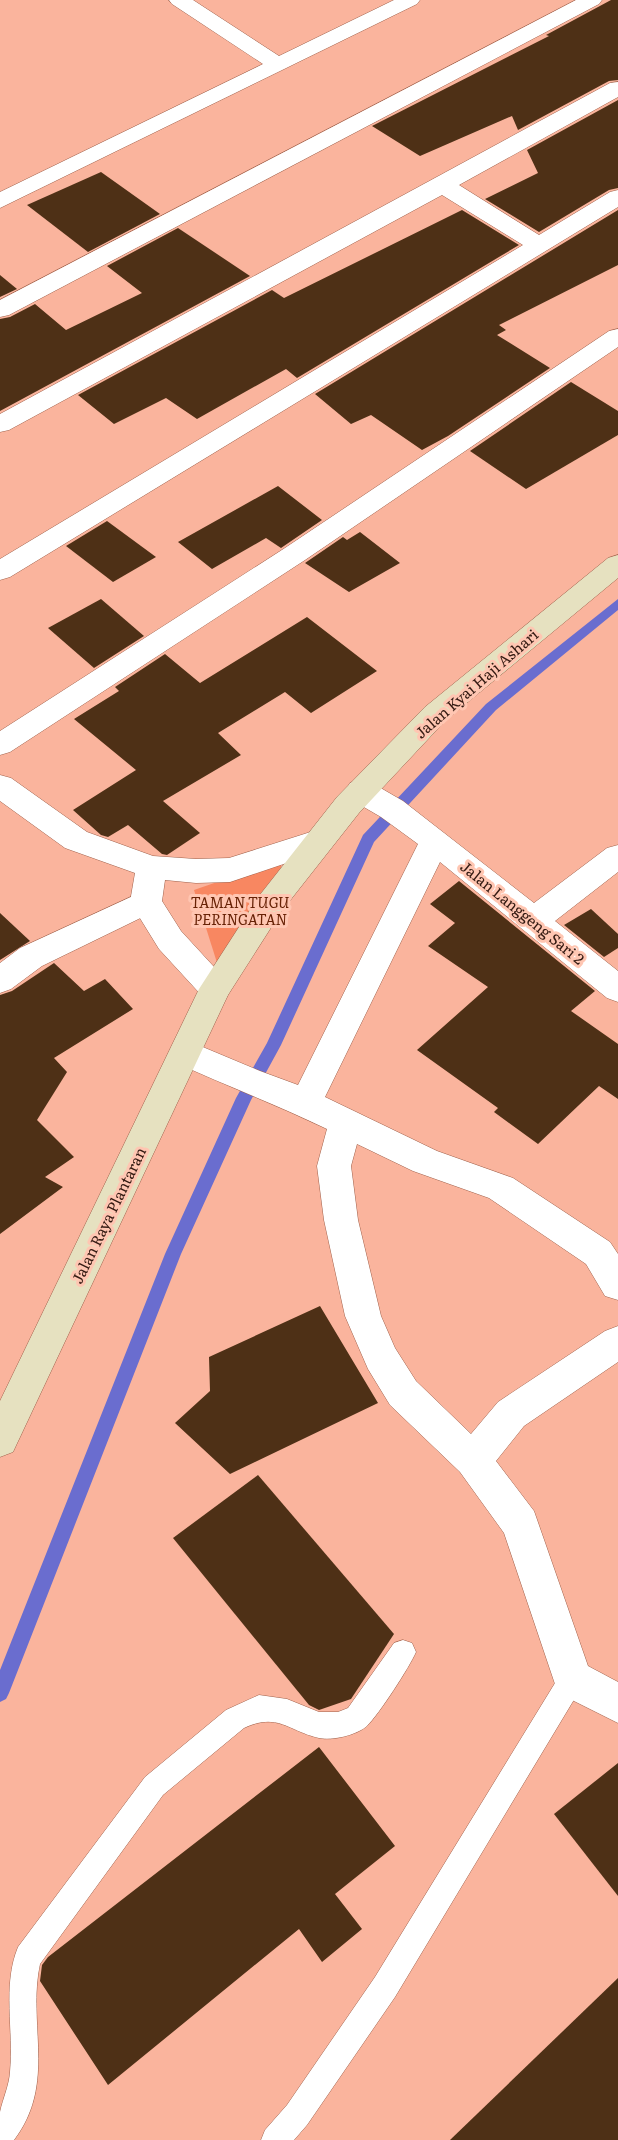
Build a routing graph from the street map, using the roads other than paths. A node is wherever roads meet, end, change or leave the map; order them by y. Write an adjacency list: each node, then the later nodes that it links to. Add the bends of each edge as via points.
1 (179, 0): 4 (street)
2 (410, 0): 4 (street)
3 (592, 0): 10 (street)
4 (277, 64): 8 (street)
5 (618, 88): 6 (street)
6 (443, 185): 9 (street); 12 (street)
7 (618, 197): 9 (street)
8 (0, 201)
9 (538, 244): 14 (street)
10 (0, 310)
11 (618, 336): 15 (street, via 295,554)
12 (0, 423)
13 (618, 564): 17 (main road, Jalan Kyai Haji Ashari, via 435,714)
14 (0, 571)
15 (0, 744)
16 (0, 786): 21 (street, via 76,840)
17 (361, 791): 18 (street, Jalan Langgeng Sari 2); 19 (main road, Jalan Kyai Haji Ashari)
18 (432, 838): 23 (street, Jalan Langgeng Sari 2); 28 (street)
19 (320, 840): 21 (street, via 230,870); 25 (main road, Jalan Kyai Haji Ashari, via 270,904)
20 (618, 856): 23 (street)
21 (151, 867): 22 (street)
22 (146, 902): 24 (street, via 31,957); 25 (street, via 170,940)
23 (534, 920): 26 (street, Jalan Langgeng Sari 2)
24 (0, 980)
25 (215, 989): 27 (main road, Jalan Raya Plantaran)
26 (618, 989)
27 (186, 1053): 28 (street); 32 (main road, Jalan Raya Plantaran)
28 (298, 1100): 29 (street)
29 (346, 1122): 30 (street, via 425,1161 501,1188 598,1253); 33 (street, via 334,1166 341,1220 363,1316 381,1358 403,1393)
30 (618, 1285)
31 (618, 1342): 33 (street, via 511,1414)
32 (0, 1440)
33 (473, 1460): 35 (street, via 520,1524)
34 (404, 1652): 37 (lane, via 357,1718 338,1725 319,1725 287,1712 258,1708 235,1719 154,1786 28,1957 22,1975 23,2082 16,2109)
35 (572, 1679): 36 (street); 38 (lane, via 385,1987 297,2115)
36 (618, 1703)
37 (0, 2135)
38 (275, 2140)

